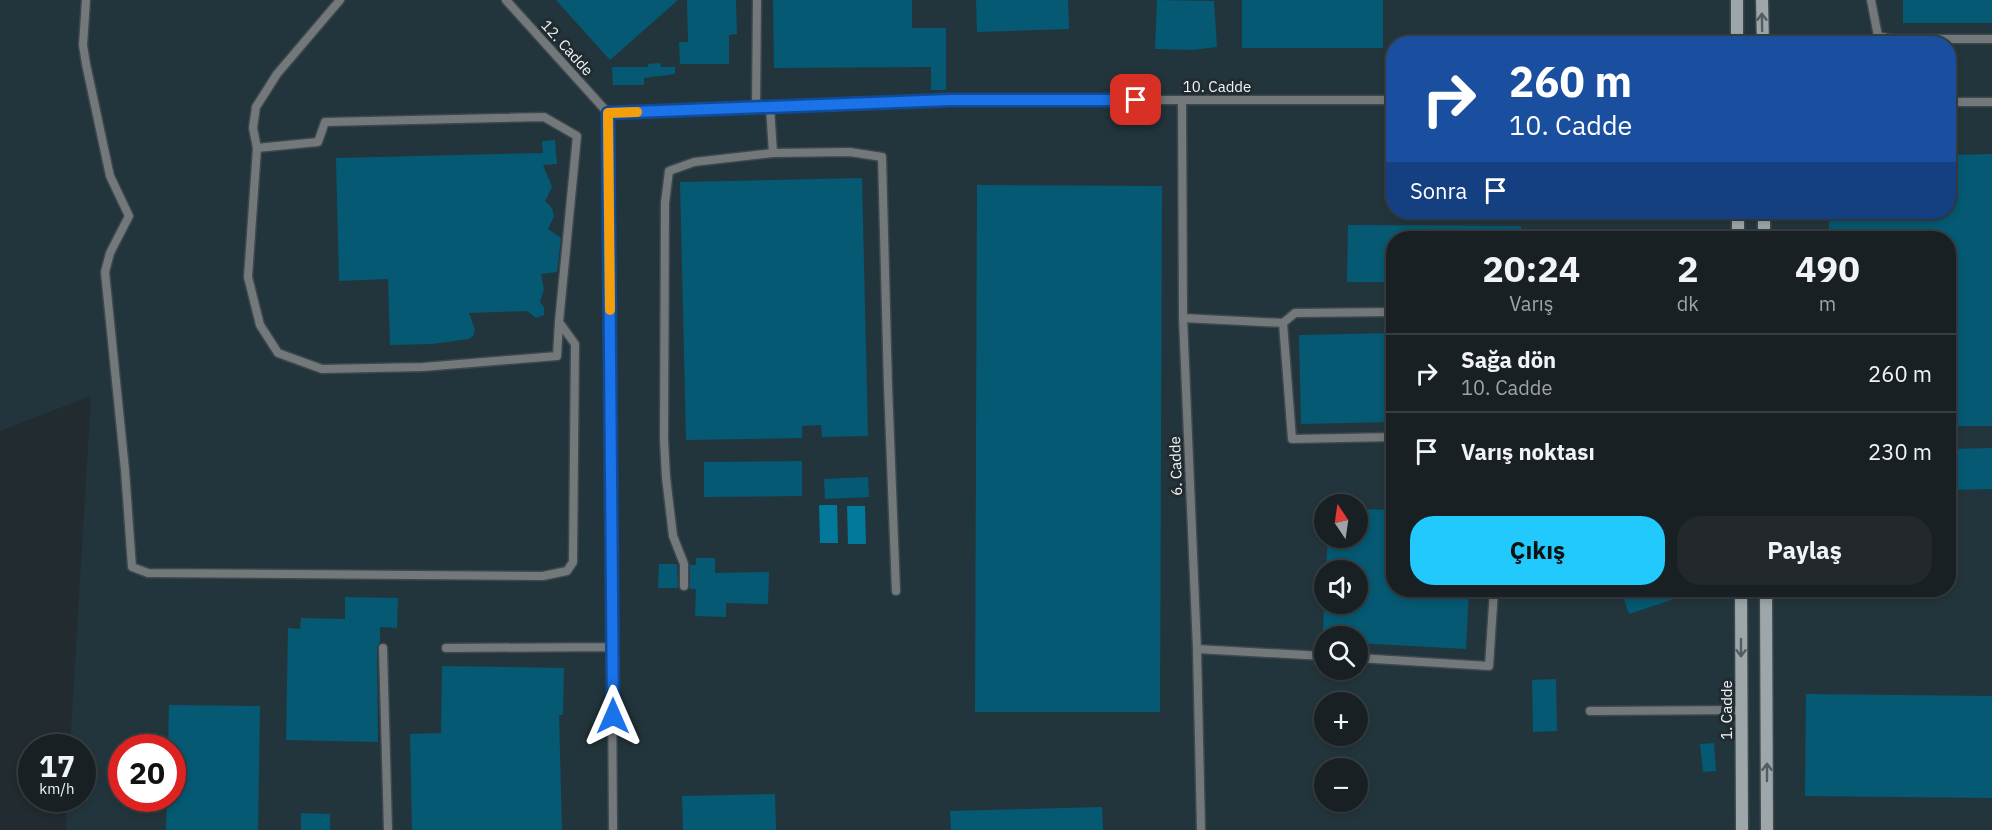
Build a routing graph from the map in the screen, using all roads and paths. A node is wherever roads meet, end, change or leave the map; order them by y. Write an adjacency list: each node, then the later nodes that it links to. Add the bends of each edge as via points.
1 (86, 0): 24 (lane, via 86,64 110,176 129,216 105,272 132,567 148,573 543,576 567,571 573,562 575,344)
2 (340, 0): 20 (lane, via 277,74 256,106 253,128)
3 (506, 0): 19 (lane, 12. Cadde)
4 (757, 0): 18 (lane)
5 (1737, 0): 8 (street)
6 (1762, 0): 9 (street, one-way to 6)
7 (1871, 0): 10 (lane)
8 (1737, 36)
9 (1762, 36)
10 (1878, 36)
11 (1956, 39): 12 (lane)
12 (1992, 39)
13 (1182, 100): 14 (lane, 10. Cadde); 17 (lane, 10. Cadde, via 950,100); 23 (lane, 6. Cadde)
14 (1386, 100)
15 (1956, 102): 16 (lane)
16 (1992, 102)
17 (770, 107): 18 (lane, 10. Cadde); 21 (lane)
18 (756, 108): 19 (lane, 10. Cadde)
19 (608, 113): 32 (lane)
20 (257, 148): 24 (lane, via 318,142 325,122 544,117 577,136); 24 (lane, via 248,277 260,326 278,352 322,369 423,367 557,356)
21 (773, 153): 27 (lane, via 694,162 669,171 665,203 664,439 673,536 684,564); 28 (lane, via 850,152 882,157)
22 (1386, 312): 25 (lane, via 1295,313)
23 (1183, 318): 25 (lane); 35 (lane, 6. Cadde)
24 (559, 322)
25 (1283, 323): 26 (lane, via 1292,439)
26 (1386, 437)
27 (684, 586)
28 (896, 591)
29 (1494, 597): 37 (lane, via 1489,666)
30 (1741, 597): 38 (street, 1. Cadde, one-way to 38)
31 (1766, 597): 44 (street, one-way to 31)
32 (612, 647): 34 (lane); 41 (lane)
33 (383, 648): 40 (lane)
34 (446, 648)
35 (1197, 649): 36 (lane); 42 (lane, 6. Cadde)
36 (1314, 655)
37 (1368, 659)
38 (1742, 710): 39 (lane); 43 (street, 1. Cadde)
39 (1590, 711)
40 (388, 830)
41 (613, 830)
42 (1201, 830)
43 (1742, 830)
44 (1767, 830)

